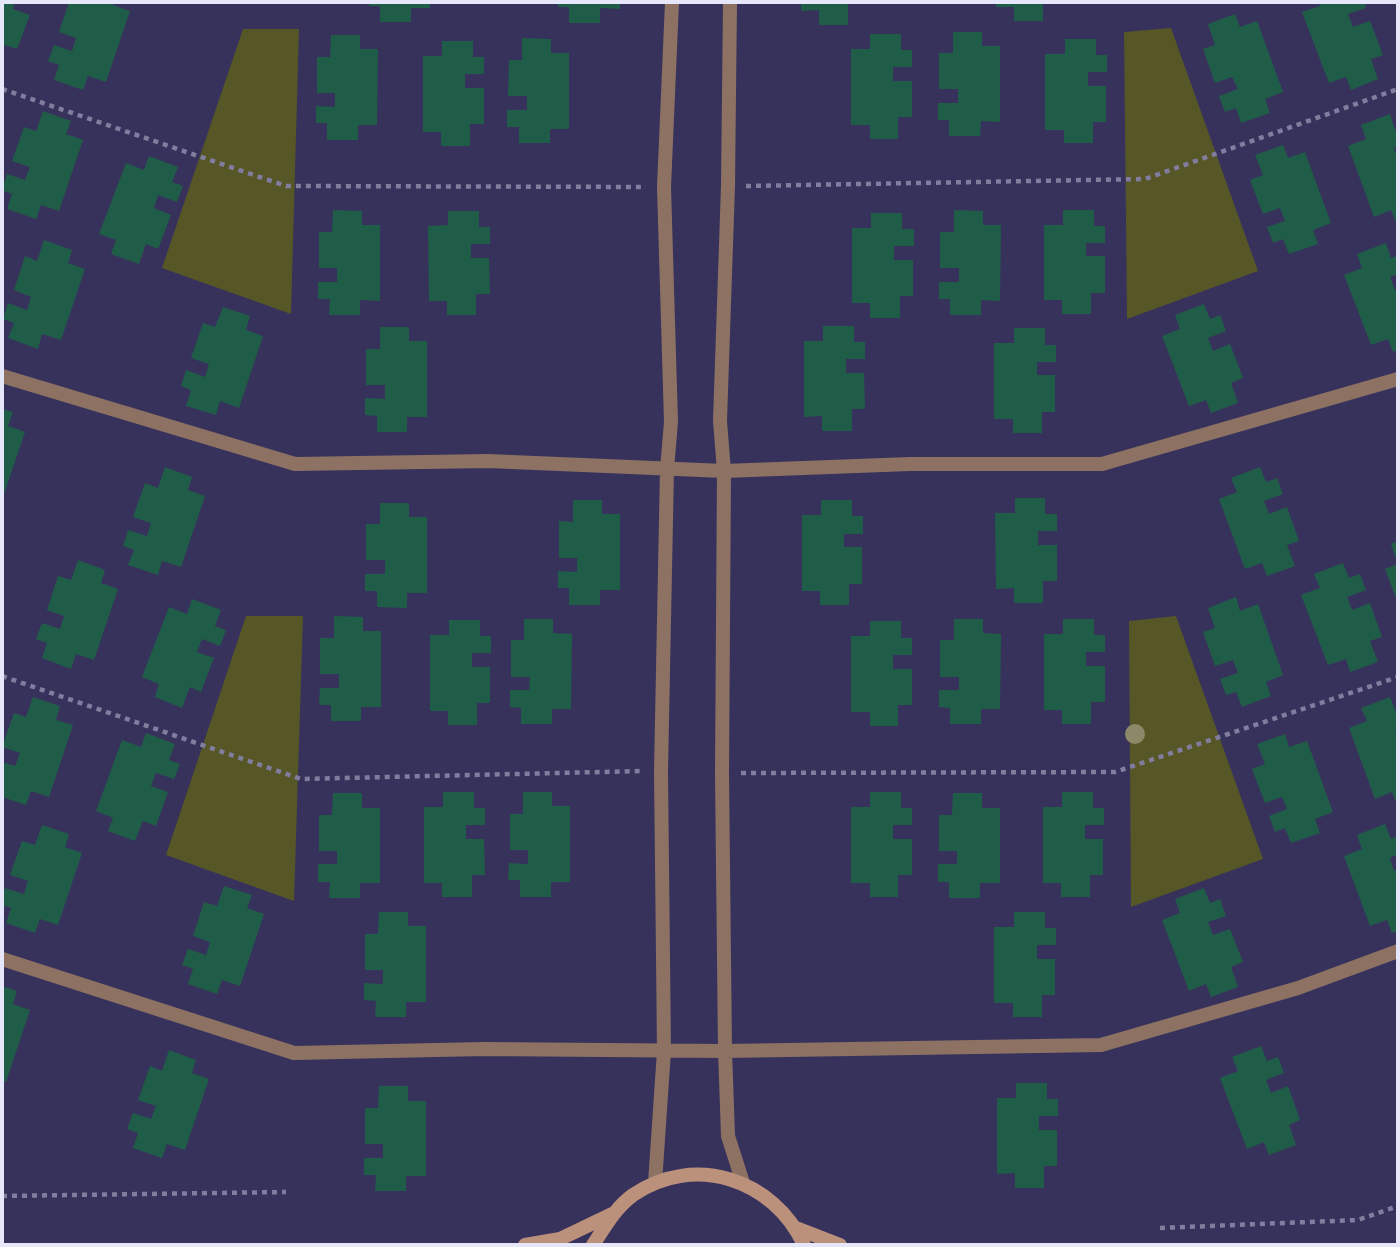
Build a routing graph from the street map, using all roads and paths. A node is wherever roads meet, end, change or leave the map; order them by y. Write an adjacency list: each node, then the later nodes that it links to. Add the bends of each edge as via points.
1 (672, 2): 6 (street)
2 (730, 2): 5 (street)
3 (2, 89): 6 (path, via 286,186)
4 (1398, 89): 5 (path, via 1145,179)
5 (728, 186): 10 (street, via 720,421)
6 (664, 187): 9 (street, via 671,422)
7 (2, 376): 9 (street, via 295,464 488,461)
8 (1398, 379): 10 (street, via 1102,464 910,464)
9 (667, 468): 10 (street); 13 (street)
10 (724, 471): 14 (street)
11 (2, 676): 13 (path, via 301,779)
12 (1398, 677): 14 (path, via 1115,772)
13 (661, 771): 17 (street)
14 (722, 773): 18 (street)
15 (1398, 951): 18 (street, via 1298,988 1101,1045)
16 (2, 959): 17 (street, via 294,1053)
17 (664, 1051): 18 (street); 19 (street)
18 (725, 1051): 20 (street, via 728,1136)
19 (655, 1183): 20 (street, via 684,1175 714,1175); 24 (street)
20 (743, 1183): 25 (street, via 773,1201)
21 (286, 1192): 22 (path)
22 (2, 1196)
23 (1398, 1206): 26 (path, via 1358,1220)
24 (613, 1213): 27 (street, via 560,1239); 28 (street)
25 (796, 1228): 29 (street); 30 (street)
26 (1160, 1228)
27 (525, 1245)
28 (593, 1245)
29 (804, 1245)
30 (840, 1245)

